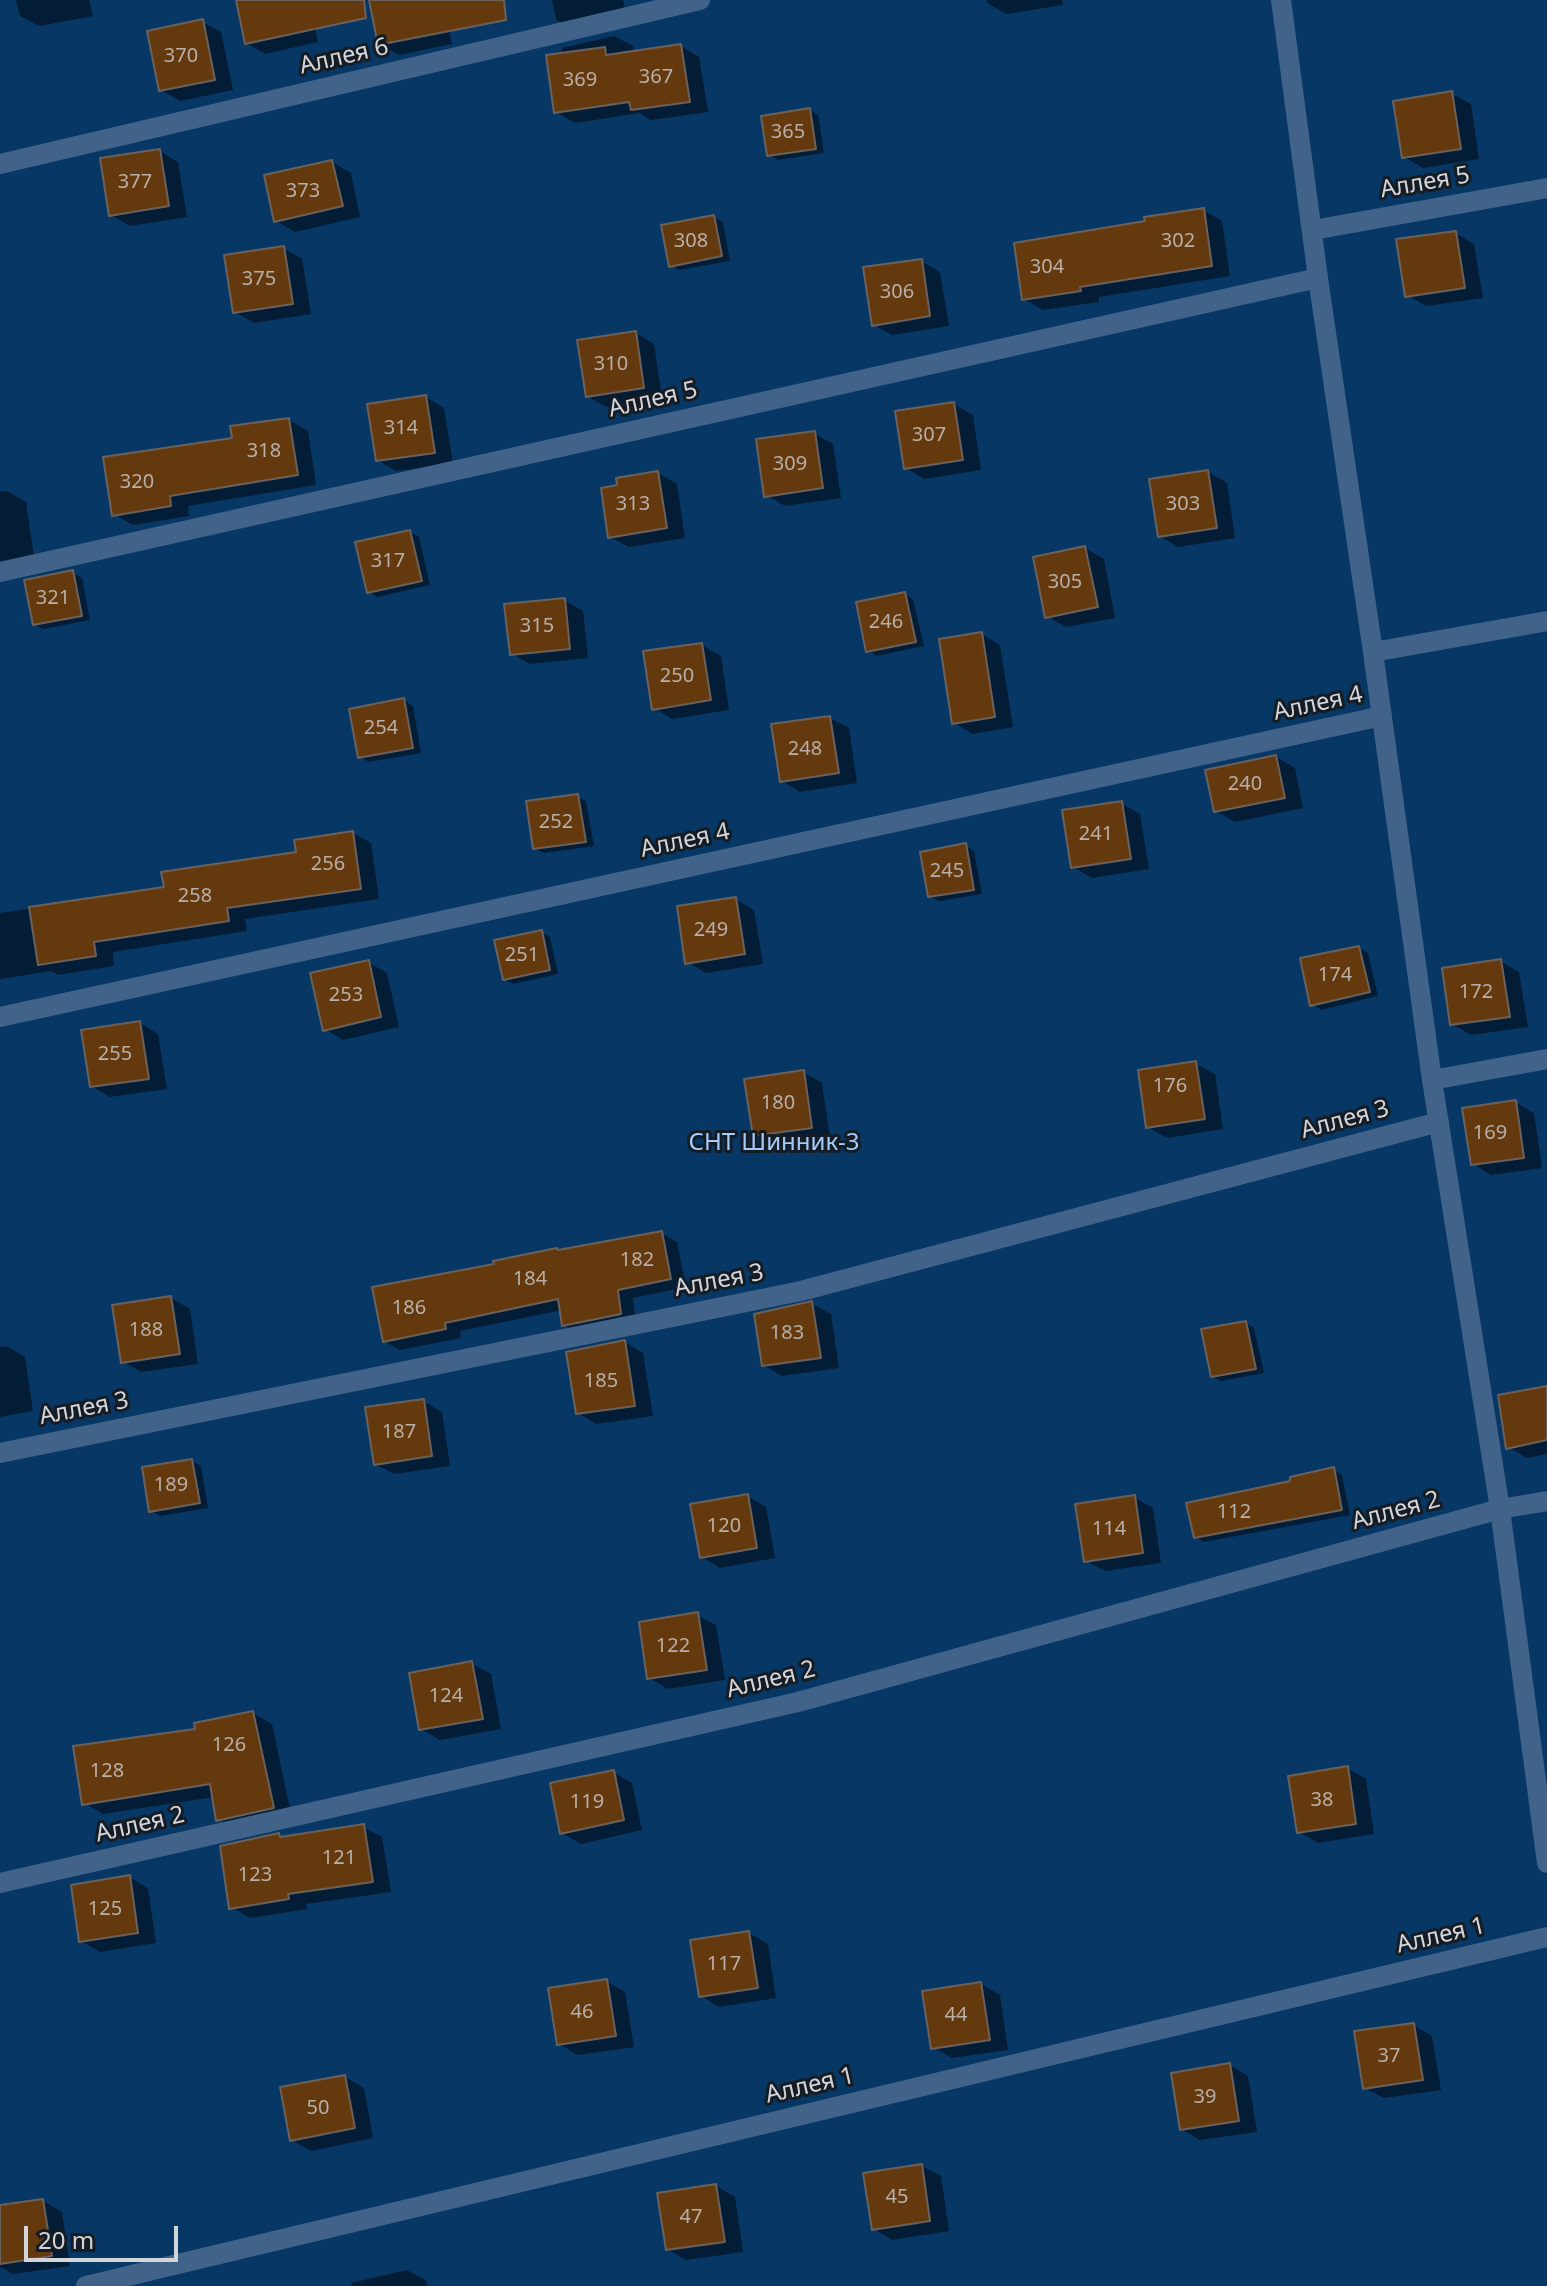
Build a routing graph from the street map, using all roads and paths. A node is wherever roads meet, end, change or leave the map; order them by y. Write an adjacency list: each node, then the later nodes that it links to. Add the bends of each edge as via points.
1 (700, 0): 3 (lane, Аллея 6)
2 (1281, 0): 5 (lane)
3 (0, 164)
4 (1547, 188): 5 (lane, Аллея 5)
5 (1313, 230): 6 (lane)
6 (1318, 278): 7 (lane, Аллея 5); 9 (lane)
7 (0, 572)
8 (1547, 621): 9 (lane, Аллея 4)
9 (1373, 652): 10 (lane)
10 (1382, 716): 11 (lane, Аллея 4); 13 (lane)
11 (0, 1017)
12 (1547, 1059): 13 (lane)
13 (1432, 1080): 14 (lane)
14 (1439, 1122): 15 (lane, Аллея 3, via 801,1291); 17 (lane)
15 (0, 1453)
16 (1547, 1501): 17 (lane, Аллея 2)
17 (1500, 1509): 18 (lane); 19 (lane, Аллея 2, via 798,1702)
18 (1547, 1863)
19 (0, 1883)
20 (1547, 1937): 21 (lane, Аллея 1)
21 (86, 2286)

